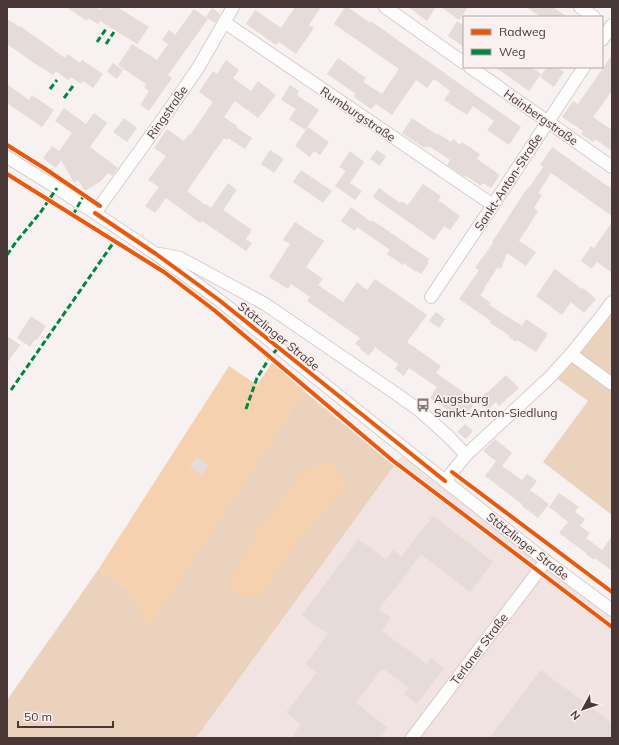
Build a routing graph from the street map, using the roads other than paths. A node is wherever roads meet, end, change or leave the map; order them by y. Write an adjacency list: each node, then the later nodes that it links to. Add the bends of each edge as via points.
1 (233, 7): 5 (street, Ringstraße)
2 (385, 7): 8 (street)
3 (580, 7): 4 (street)
4 (593, 16)
5 (224, 22): 14 (street, Rumburgstraße); 15 (street, Ringstraße, via 198,68)
6 (608, 25): 7 (street)
7 (603, 38)
8 (463, 62)
9 (471, 68): 11 (street, Hainbergstraße)
10 (583, 68): 11 (street, Sankt-Anton-Straße)
11 (548, 122): 13 (street, Hainbergstraße); 14 (street, Sankt-Anton-Straße)
12 (7, 157): 15 (street, Stätzlinger Straße)
13 (612, 167)
14 (493, 206): 18 (street, Sankt-Anton-Straße)
15 (95, 213): 16 (street, Stätzlinger Straße)
16 (156, 254): 17 (street, Stätzlinger Straße, via 180,258); 19 (street, Stätzlinger Straße)
17 (230, 284): 19 (street); 23 (street, Stätzlinger Straße, via 266,304 419,410)
18 (432, 297)
19 (219, 300): 24 (street, Stätzlinger Straße)
20 (612, 302): 21 (street)
21 (571, 354): 22 (street); 23 (street, via 549,378)
22 (612, 384)
23 (466, 455): 24 (street)
24 (445, 481): 25 (street, Stätzlinger Straße)
25 (546, 560): 26 (street, Stätzlinger Straße); 27 (street, Terlaner Straße)
26 (612, 610)
27 (412, 738)

